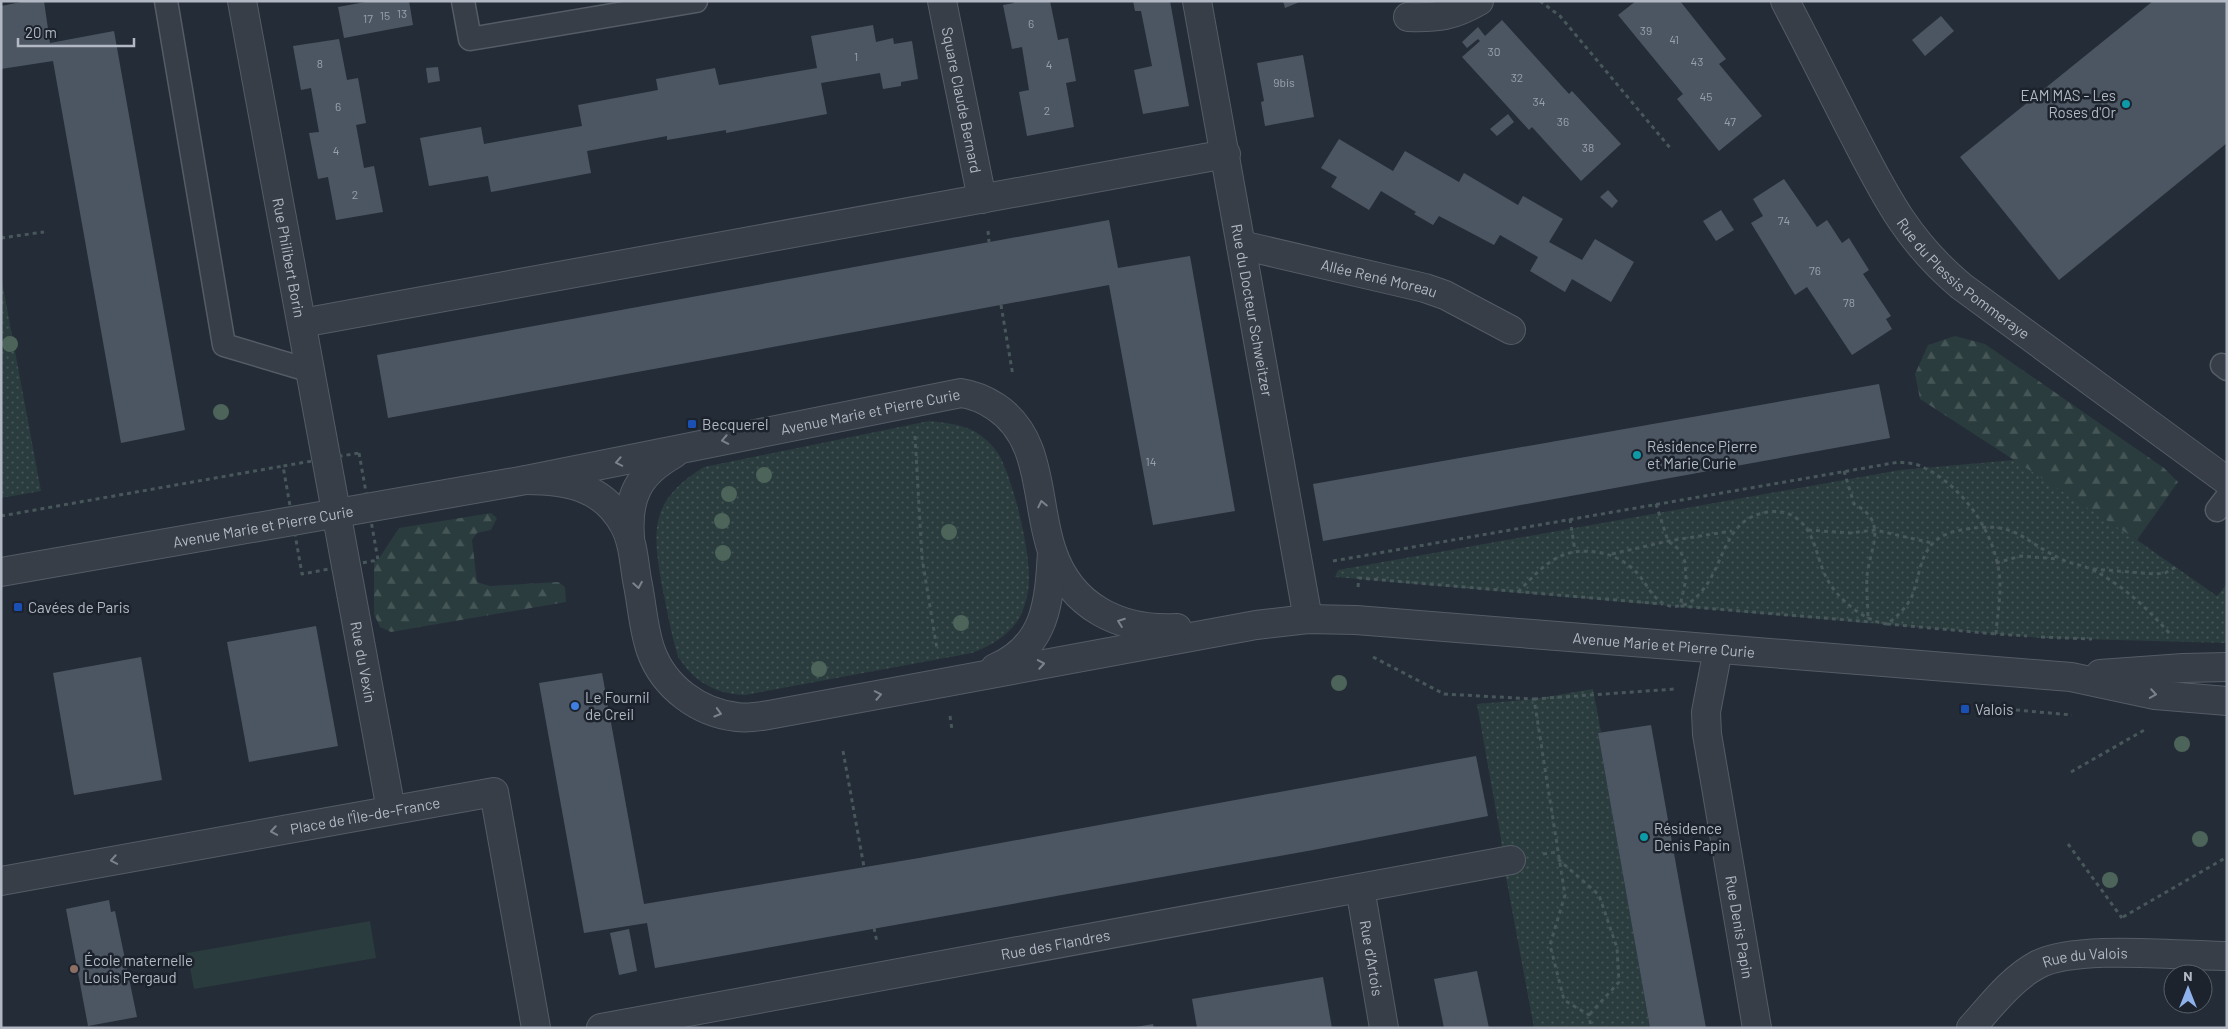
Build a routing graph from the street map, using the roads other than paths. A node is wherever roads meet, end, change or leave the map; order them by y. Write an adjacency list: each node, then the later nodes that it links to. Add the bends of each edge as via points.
1 (166, 1): 15 (lane, via 224,346)
2 (243, 1): 13 (street, Rue Philibert Borin)
3 (463, 1): 4 (lane, via 470,39)
4 (696, 1)
5 (942, 1): 11 (street, Square Claude Bernard)
6 (1197, 1): 10 (street, Rue du Docteur Schweitzer)
7 (1479, 1): 9 (street, via 1437,18)
8 (1785, 1): 18 (street, Rue du Plessis Pommeraye, via 1882,190 1921,249 1961,286)
9 (1408, 17)
10 (1226, 154): 11 (street); 12 (street, Rue du Docteur Schweitzer)
11 (982, 199): 13 (street)
12 (1241, 246): 14 (street, Allée René Moreau, via 1425,288); 23 (street, Rue du Docteur Schweitzer)
13 (302, 323): 15 (street, Rue Philibert Borin)
14 (1511, 330)
15 (311, 371): 19 (street, Rue Philibert Borin)
16 (684, 449): 17 (street, Avenue Marie et Pierre Curie, one-way to 17); 20 (street, via 656,465 641,481 631,501); 21 (street, Avenue Marie et Pierre Curie, one-way to 16, via 1024,436 1001,411 973,395 961,394 910,403)
17 (526, 480): 19 (street, Avenue Marie et Pierre Curie); 20 (street, Avenue Marie et Pierre Curie, via 560,481 593,493 617,514)
18 (2227, 481)
19 (338, 514): 22 (street, Avenue Marie et Pierre Curie); 30 (street, Rue du Vexin)
20 (630, 537): 27 (street, Avenue Marie et Pierre Curie, one-way to 27, via 650,649 658,667 673,686 701,707 737,717 755,717)
21 (1052, 552): 24 (street, Avenue Marie et Pierre Curie, one-way to 21, via 1169,628 1125,624 1081,597); 27 (street, Avenue Marie et Pierre Curie, via 1048,600 1038,632 1016,656)
22 (1, 572)
23 (1308, 619): 24 (street, Avenue Marie et Pierre Curie); 25 (street, Avenue Marie et Pierre Curie, via 1356,620)
24 (1256, 624): 27 (street, Avenue Marie et Pierre Curie, one-way to 24)
25 (1718, 649): 28 (street, Avenue Marie et Pierre Curie); 38 (street, Rue Denis Papin, via 1706,712 1707,734)
26 (2227, 667): 28 (street, Avenue Marie et Pierre Curie)
27 (975, 676)
28 (2071, 677): 29 (street, Avenue Marie et Pierre Curie, one-way to 29, via 2155,695)
29 (2227, 701)
30 (391, 810): 32 (street, Place de l'Île-de-France, one-way to 32); 35 (street, Place de l'Île-de-France, via 494,792)
31 (1511, 860): 33 (street, Rue des Flandres)
32 (1, 881)
33 (1360, 888): 36 (street, Rue des Flandres); 37 (street, Rue d'Artois)
34 (2227, 956): 39 (street, Rue du Valois, via 2127,954 2057,958 2025,972)
35 (536, 1028)
36 (601, 1028)
37 (1384, 1028)
38 (1757, 1028)
39 (1971, 1028)

